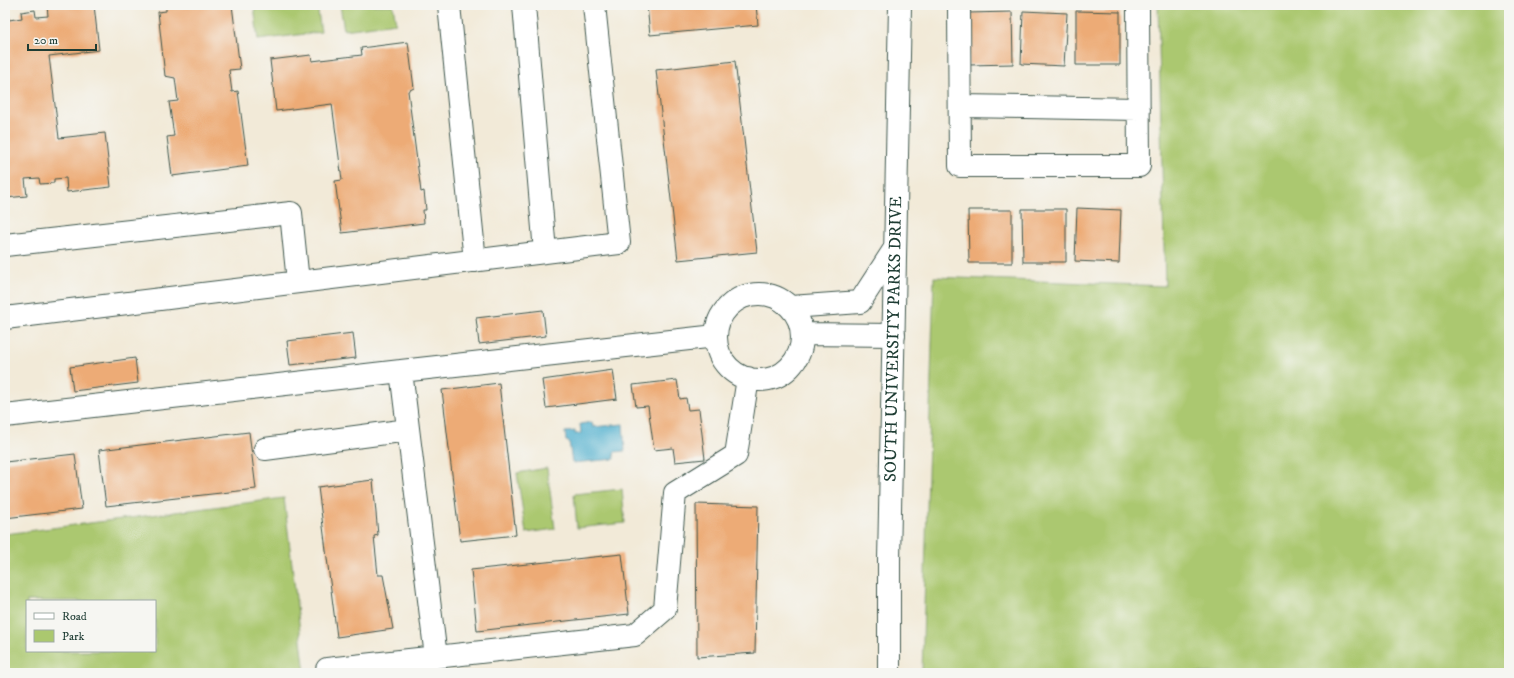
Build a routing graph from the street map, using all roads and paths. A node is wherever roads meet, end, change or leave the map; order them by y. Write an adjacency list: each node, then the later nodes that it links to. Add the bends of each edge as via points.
1 (449, 5): 12 (main road)
2 (524, 5): 11 (main road)
3 (594, 5): 11 (main road, via 619,243)
4 (900, 5): 10 (main road, SOUTH UNIVERSITY PARKS DRIVE)
5 (959, 5): 7 (main road)
6 (1138, 5): 8 (main road)
7 (960, 106): 8 (main road); 8 (main road, via 960,166 1139,166)
8 (1139, 109)
9 (5, 244): 13 (main road, via 291,213)
10 (895, 248): 14 (main road, via 860,302); 17 (main road, SOUTH UNIVERSITY PARKS DRIVE)
11 (545, 252): 12 (main road)
12 (476, 261): 13 (main road)
13 (298, 282): 15 (main road)
14 (791, 307): 16 (main road, via 800,320); 18 (main road, via 780,298 766,294 753,293 740,298 728,306 720,317)
15 (5, 318)
16 (803, 334): 17 (main road); 20 (main road, via 798,356 784,373 770,379)
17 (894, 334): 26 (main road, SOUTH UNIVERSITY PARKS DRIVE)
18 (716, 336): 19 (main road); 20 (main road, via 721,357 729,368)
19 (401, 370): 21 (main road); 22 (main road)
20 (748, 378): 24 (main road, via 736,455 675,493 665,609 634,635)
21 (5, 416)
22 (408, 430): 23 (main road); 24 (main road)
23 (265, 449)
24 (436, 657): 25 (main road)
25 (327, 669)
26 (889, 673)

